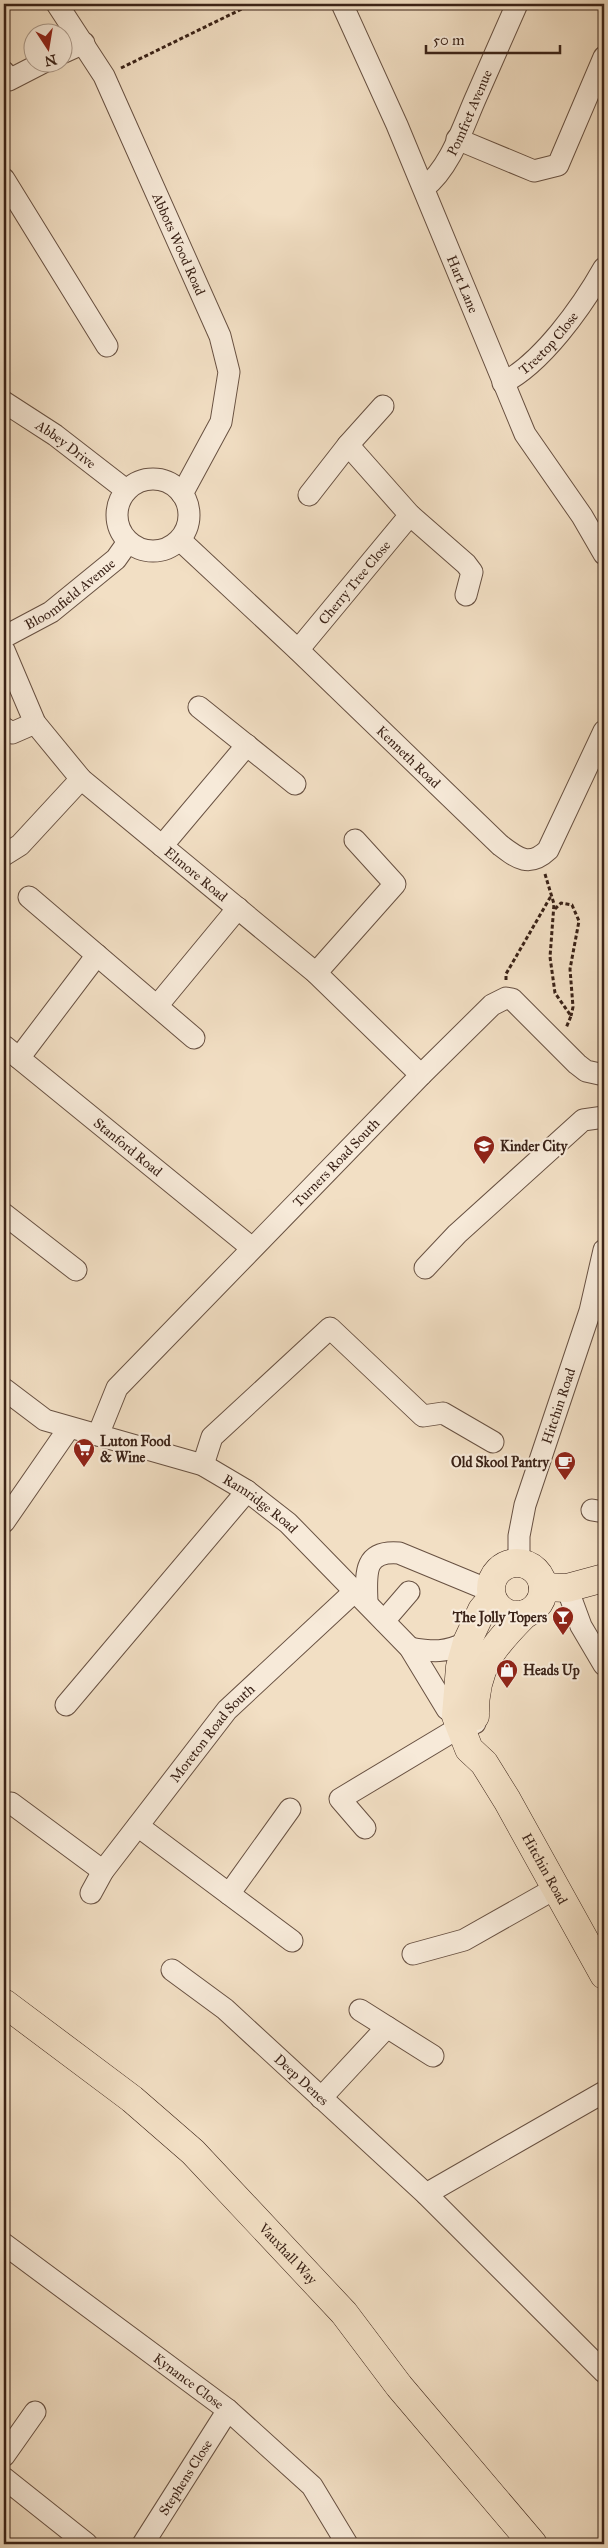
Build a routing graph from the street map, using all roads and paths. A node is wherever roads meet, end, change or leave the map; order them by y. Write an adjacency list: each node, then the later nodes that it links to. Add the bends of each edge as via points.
1 (57, 4): 5 (street, Abbots Wood Road)
2 (252, 4): 10 (path)
3 (342, 4): 13 (street, Hart Lane)
4 (517, 4): 11 (street, Pomfret Avenue)
5 (84, 43): 6 (street); 10 (street, Abbots Wood Road)
6 (72, 49)
7 (604, 57): 11 (street, via 558,165 534,171)
8 (4, 72): 9 (street, via 9,80)
9 (25, 72)
10 (104, 76): 21 (street, Abbots Wood Road, via 220,336 229,372 221,422)
11 (457, 140): 13 (street, Pomfret Avenue, via 442,168)
12 (4, 179): 15 (street)
13 (424, 188): 16 (street, Hart Lane)
14 (604, 268): 16 (street, Treetop Close, via 550,343 526,370)
15 (107, 346)
16 (503, 383): 26 (street, Hart Lane, via 533,448 582,516)
17 (4, 402): 20 (street, Abbey Drive)
18 (382, 406): 19 (street)
19 (348, 445): 22 (street); 23 (street)
20 (126, 490): 21 (street, via 155,478 175,486); 25 (street, via 116,511 117,522)
21 (182, 494): 24 (street, via 187,502 189,522)
22 (309, 495)
23 (410, 516): 27 (street, via 472,572); 30 (street, Cherry Tree Close)
24 (180, 540): 25 (street, via 160,551 148,552); 30 (street, Kenneth Road)
25 (128, 542): 28 (street, Bloomfield Avenue, via 116,559 51,612)
26 (604, 554)
27 (466, 595)
28 (4, 637)
29 (4, 650): 32 (street, Elmore Road)
30 (298, 650): 41 (street, Kenneth Road, via 500,845 523,860)
31 (199, 707): 35 (street)
32 (35, 723): 33 (street, via 12,733); 36 (street, Elmore Road)
33 (4, 728)
34 (604, 731): 41 (street, via 554,837)
35 (247, 745): 37 (street); 39 (street)
36 (81, 779): 39 (street, Elmore Road); 40 (street, via 20,846)
37 (295, 784)
38 (355, 840): 47 (street, via 395,884)
39 (162, 846): 44 (street, Elmore Road)
40 (4, 855)
41 (541, 857): 42 (path)
42 (551, 895): 45 (path); 48 (path, via 506,974)
43 (29, 897): 46 (street)
44 (238, 908): 47 (street, Elmore Road); 49 (street)
45 (554, 909): 50 (path, via 550,957 555,993); 50 (path, via 561,903 572,904 579,921 570,969)
46 (97, 955): 49 (street); 53 (street)
47 (316, 973): 54 (street, Elmore Road)
48 (506, 998): 52 (street, via 519,1004); 54 (street, Turners Road South, via 492,1005)
49 (157, 1006): 51 (street)
50 (571, 1016): 52 (path)
51 (194, 1038)
52 (559, 1046): 55 (street, via 586,1071)
53 (11, 1052): 58 (street, Stanford Road)
54 (421, 1075): 58 (street, Turners Road South)
55 (604, 1075)
56 (604, 1117): 60 (street, via 583,1120 457,1234)
57 (4, 1214): 61 (street)
58 (252, 1248): 64 (street, Turners Road South, via 117,1388)
59 (604, 1250): 69 (street, Hitchin Road, via 590,1312 523,1511)
60 (425, 1268)
61 (76, 1270)
62 (4, 1389): 63 (street, Ramridge Road, via 45,1420)
63 (69, 1428): 64 (street, Ramridge Road); 68 (street)
64 (98, 1435): 66 (street, Ramridge Road)
65 (493, 1442): 66 (street, via 443,1413 423,1416 330,1328 212,1437)
66 (203, 1465): 67 (street, Ramridge Road)
67 (247, 1491): 74 (street, Ramridge Road, via 288,1523); 80 (street)
68 (4, 1522)
69 (519, 1564): 71 (main road, via 529,1566); 73 (main road, via 506,1565 498,1571 492,1582)
70 (604, 1578): 71 (main road)
71 (555, 1587): 75 (main road); 79 (street)
72 (408, 1592): 76 (street)
73 (491, 1595): 74 (street, via 399,1553 386,1552 375,1556 367,1568); 75 (main road, via 497,1607 505,1612); 77 (main road, Hitchin Road)
74 (361, 1597): 76 (street, Ramridge Road); 84 (street, Moreton Road South, via 227,1710)
75 (525, 1614): 81 (main road, Hitchin Road, via 502,1637 480,1675)
76 (384, 1621): 78 (street, Ramridge Road)
77 (467, 1642): 78 (street, via 440,1652); 81 (main road, Hitchin Road, via 460,1667)
78 (410, 1648): 81 (street, Ramridge Road, via 446,1708)
79 (604, 1665)
80 (66, 1705)
81 (464, 1722): 85 (street, via 340,1799); 87 (main road, Hitchin Road, via 469,1749 484,1763)
82 (11, 1803): 86 (street)
83 (290, 1809): 89 (street)
84 (138, 1826): 86 (street, Moreton Road South); 89 (street)
85 (365, 1828)
86 (103, 1871): 88 (street, Moreton Road South)
87 (556, 1888): 91 (street, via 464,1940); 93 (main road, Hitchin Road)
88 (90, 1893)
89 (229, 1894): 90 (street)
90 (292, 1941)
91 (413, 1954)
92 (172, 1970): 99 (street, Deep Denes, via 225,2008)
93 (604, 1975)
94 (4, 2003): 110 (main road, Vauxhall Way, via 132,2099 193,2152 344,2313 399,2386)
95 (360, 2010): 96 (street)
96 (387, 2027): 97 (street); 99 (street)
97 (433, 2056)
98 (604, 2092): 100 (street)
99 (322, 2098): 100 (street, Deep Denes)
100 (426, 2194): 102 (street, Deep Denes)
101 (4, 2244): 103 (street, Kynance Close)
102 (604, 2372)
103 (228, 2410): 108 (street, Stephens Close); 109 (street, Kynance Close, via 312,2486)
104 (35, 2412): 105 (street)
105 (4, 2456)
106 (4, 2478): 107 (street)
107 (88, 2544)
108 (143, 2544)
109 (347, 2544)
110 (533, 2544)

